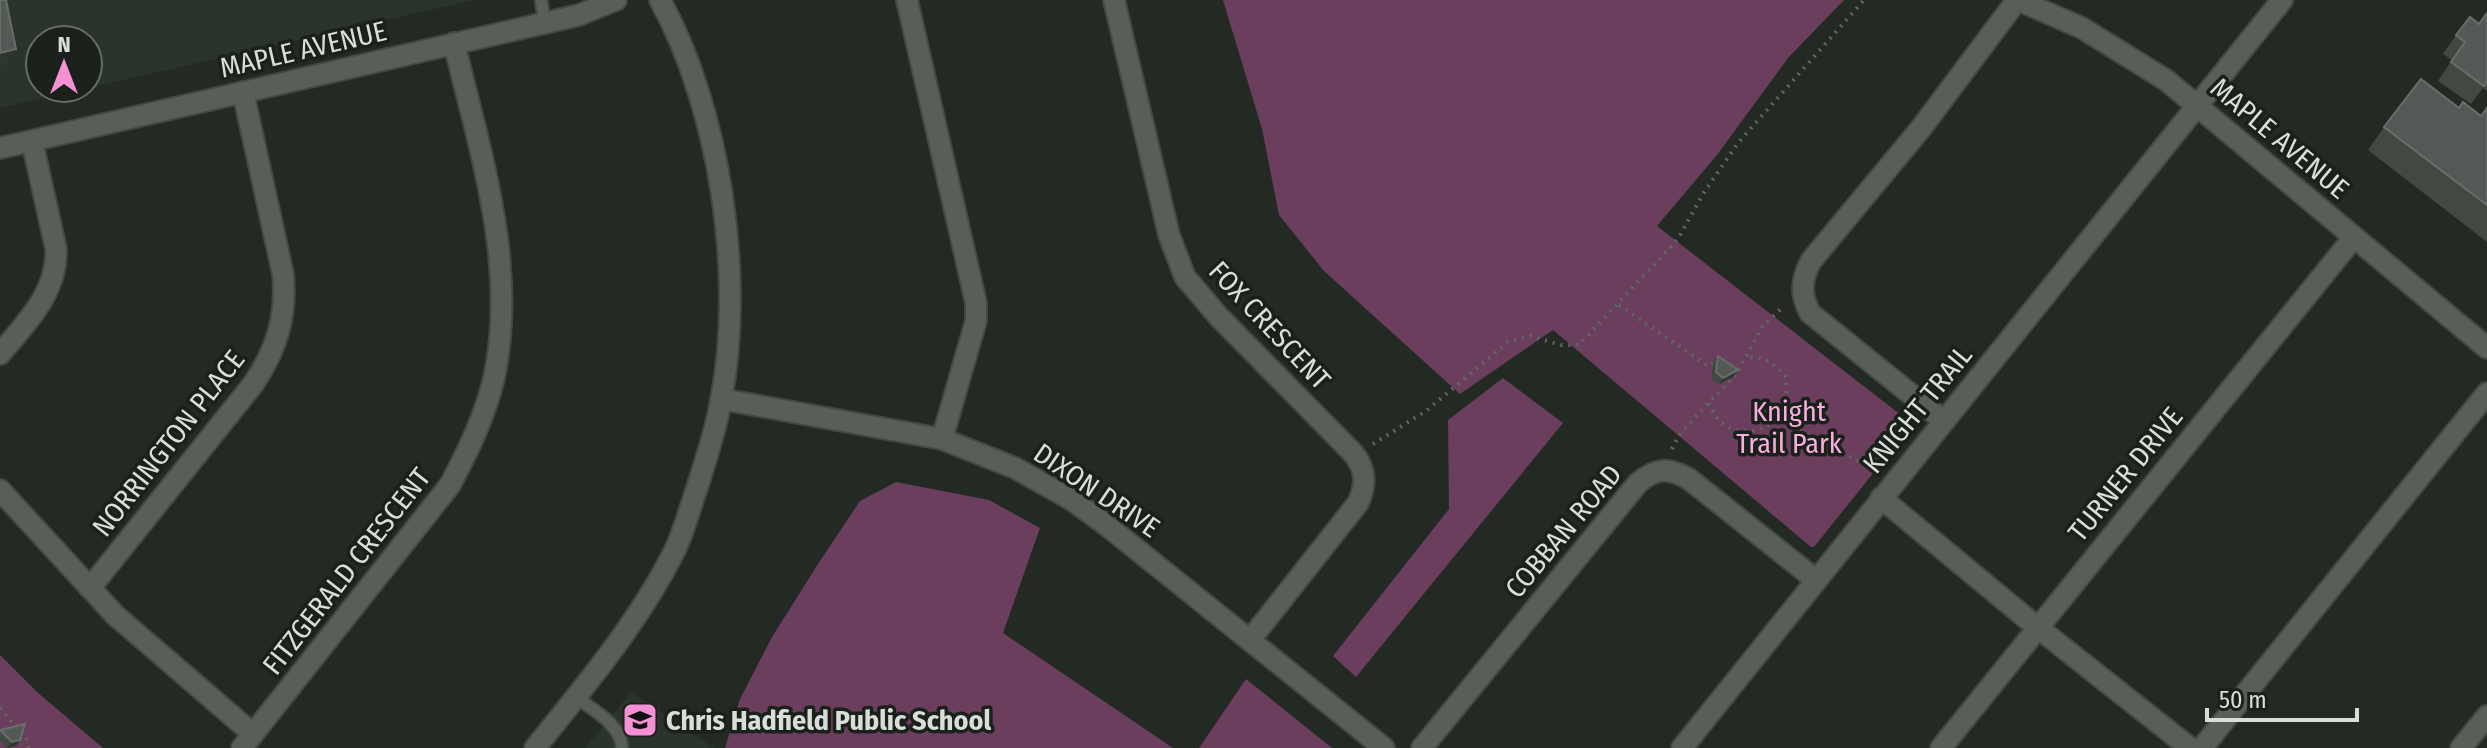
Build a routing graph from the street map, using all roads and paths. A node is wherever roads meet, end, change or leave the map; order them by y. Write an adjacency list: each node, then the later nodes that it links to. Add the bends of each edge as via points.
1 (541, 0): 9 (lane)
2 (616, 0): 9 (street, MAPLE AVENUE)
3 (660, 0): 23 (street, via 695,76 725,216 730,294)
4 (907, 0): 27 (street, via 976,303 976,321)
5 (1114, 0): 36 (street, FOX CRESCENT, via 1169,235 1185,277 1352,452 1365,481 1358,503)
6 (1864, 0): 16 (path, via 1738,143 1678,239)
7 (2018, 0): 12 (street, MAPLE AVENUE, via 2082,28); 26 (street, via 1804,276 1802,292 1810,313)
8 (2282, 0): 12 (street, KNIGHT TRAIL)
9 (545, 23): 10 (street, MAPLE AVENUE)
10 (454, 43): 11 (street, MAPLE AVENUE); 40 (street, FITZGERALD CRESCENT, via 500,252 501,330 493,381 450,485)
11 (243, 92): 13 (street, MAPLE AVENUE); 34 (street, NORRINGTON PLACE, via 283,274 281,331 254,383)
12 (2196, 105): 15 (street, MAPLE AVENUE); 26 (street, KNIGHT TRAIL)
13 (32, 141): 14 (street, MAPLE AVENUE); 19 (street, via 57,268 43,299)
14 (0, 148)
15 (2354, 237): 18 (street, MAPLE AVENUE); 35 (street, TURNER DRIVE)
16 (1619, 305): 21 (path, via 1708,366 1719,361); 28 (path, via 1579,345 1530,336 1508,342 1426,411)
17 (1784, 306): 20 (path, via 1762,327)
18 (2487, 348)
19 (0, 354)
20 (1744, 358): 21 (path); 25 (path, via 1772,361 1786,377 1786,402)
21 (1736, 375): 24 (path)
22 (2487, 393): 49 (street)
23 (721, 399): 27 (street, DIXON DRIVE); 37 (street, via 676,548 654,588)
24 (1709, 403): 25 (path, via 1720,422 1742,432 1763,429); 29 (path)
25 (1779, 418): 30 (path)
26 (1944, 421): 32 (street, KNIGHT TRAIL)
27 (942, 439): 36 (street, DIXON DRIVE, via 1015,468 1072,500)
28 (1373, 444)
29 (1672, 449)
30 (1882, 474)
31 (0, 490): 34 (street)
32 (1881, 498): 33 (street, KNIGHT TRAIL); 35 (street)
33 (1816, 580): 45 (street, COBBAN ROAD, via 1689,479 1662,469 1649,474); 46 (street, KNIGHT TRAIL)
34 (90, 588): 40 (street)
35 (2037, 627): 47 (street, TURNER DRIVE); 48 (street)
36 (1250, 640): 44 (street, DIXON DRIVE)
37 (576, 697): 42 (street); 43 (lane, via 615,727)
38 (0, 708): 41 (path)
39 (2487, 716): 50 (street)
40 (247, 741)
41 (29, 748)
42 (535, 748)
43 (622, 748)
44 (1384, 748)
45 (1422, 748)
46 (1682, 748)
47 (1941, 748)
48 (2190, 748)
49 (2202, 748)
50 (2461, 748)

